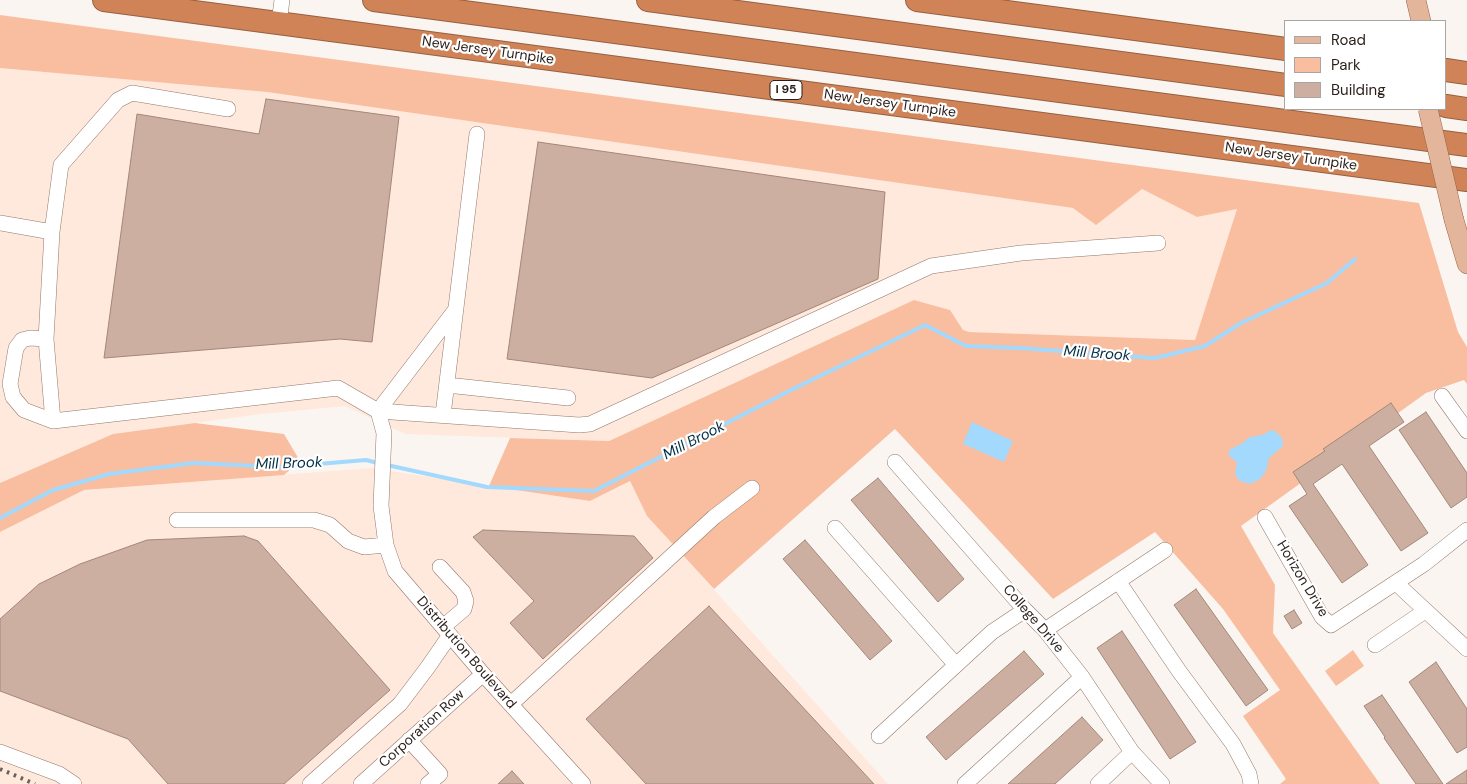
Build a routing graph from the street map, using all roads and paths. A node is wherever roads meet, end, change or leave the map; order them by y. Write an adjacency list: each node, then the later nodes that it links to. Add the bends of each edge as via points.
1 (104, 0): 10 (highway, New Jersey Turnpike / I 95)
2 (282, 0): 10 (street)
3 (374, 0): 21 (highway)
4 (648, 0): 14 (highway)
5 (917, 0): 11 (highway)
6 (1404, 0): 8 (main road)
7 (1416, 0): 9 (main road)
8 (1408, 20)
9 (1421, 20)
10 (279, 23): 22 (highway, New Jersey Turnpike / I 95)
11 (1284, 49)
12 (1447, 70): 13 (highway)
13 (1467, 73)
14 (1284, 85)
15 (1447, 106): 17 (highway)
16 (228, 109): 25 (street, via 132,92 118,100 61,165)
17 (1467, 109)
18 (1428, 110): 23 (main road, bridge)
19 (1440, 110): 23 (main road)
20 (477, 134): 28 (street)
21 (1467, 145)
22 (1467, 180)
23 (1461, 220): 27 (main road)
24 (0, 223): 25 (street)
25 (52, 232): 29 (street)
26 (1158, 243): 34 (street, via 1021,253 931,266 590,424)
27 (1467, 264)
28 (456, 308): 30 (street); 33 (street)
29 (46, 339): 35 (street); 35 (street, via 22,340 16,348 10,384 13,397 24,410)
30 (447, 385): 32 (street); 34 (street)
31 (1442, 396): 36 (street)
32 (568, 398)
33 (378, 411): 34 (street); 35 (street, via 338,388); 43 (street, Distribution Boulevard, via 384,433 381,506)
34 (443, 415)
35 (53, 421)
36 (1467, 432)
37 (896, 462): 48 (street, College Drive)
38 (752, 488): 57 (street, via 714,517)
39 (1265, 517): 47 (street, Horizon Drive, via 1322,617 1331,625)
40 (177, 520): 43 (street, via 314,520 330,525 348,541 364,547)
41 (835, 528): 54 (street)
42 (1467, 530): 47 (street, Horizon Drive)
43 (386, 545): 51 (street, Distribution Boulevard, via 395,571)
44 (1165, 550): 46 (street)
45 (440, 567): 51 (street, via 463,592 466,601)
46 (1118, 581): 50 (street); 70 (street, via 1233,744)
47 (1396, 584): 49 (street)
48 (1025, 610): 50 (street, College Drive); 54 (street, via 992,632)
49 (1425, 611): 52 (street); 53 (street)
50 (1045, 630): 56 (street, College Drive)
51 (446, 631): 55 (street, Distribution Boulevard); 63 (street, via 428,667 400,704)
52 (1375, 645)
53 (1467, 649)
54 (956, 665): 58 (street)
55 (483, 674): 57 (street, Distribution Boulevard); 59 (street, Corporation Row)
56 (1082, 677): 61 (street, College Drive); 67 (street)
57 (511, 704): 66 (street, Distribution Boulevard)
58 (879, 736)
59 (410, 740): 64 (street, Corporation Row); 65 (street, via 440,774)
60 (0, 752): 62 (street, via 59,774)
61 (1132, 752): 68 (street); 69 (street, College Drive)
62 (74, 784)
63 (310, 784)
64 (361, 784)
65 (428, 784)
66 (583, 784)
67 (965, 784)
68 (1098, 784)
69 (1162, 784)
70 (1251, 784)

